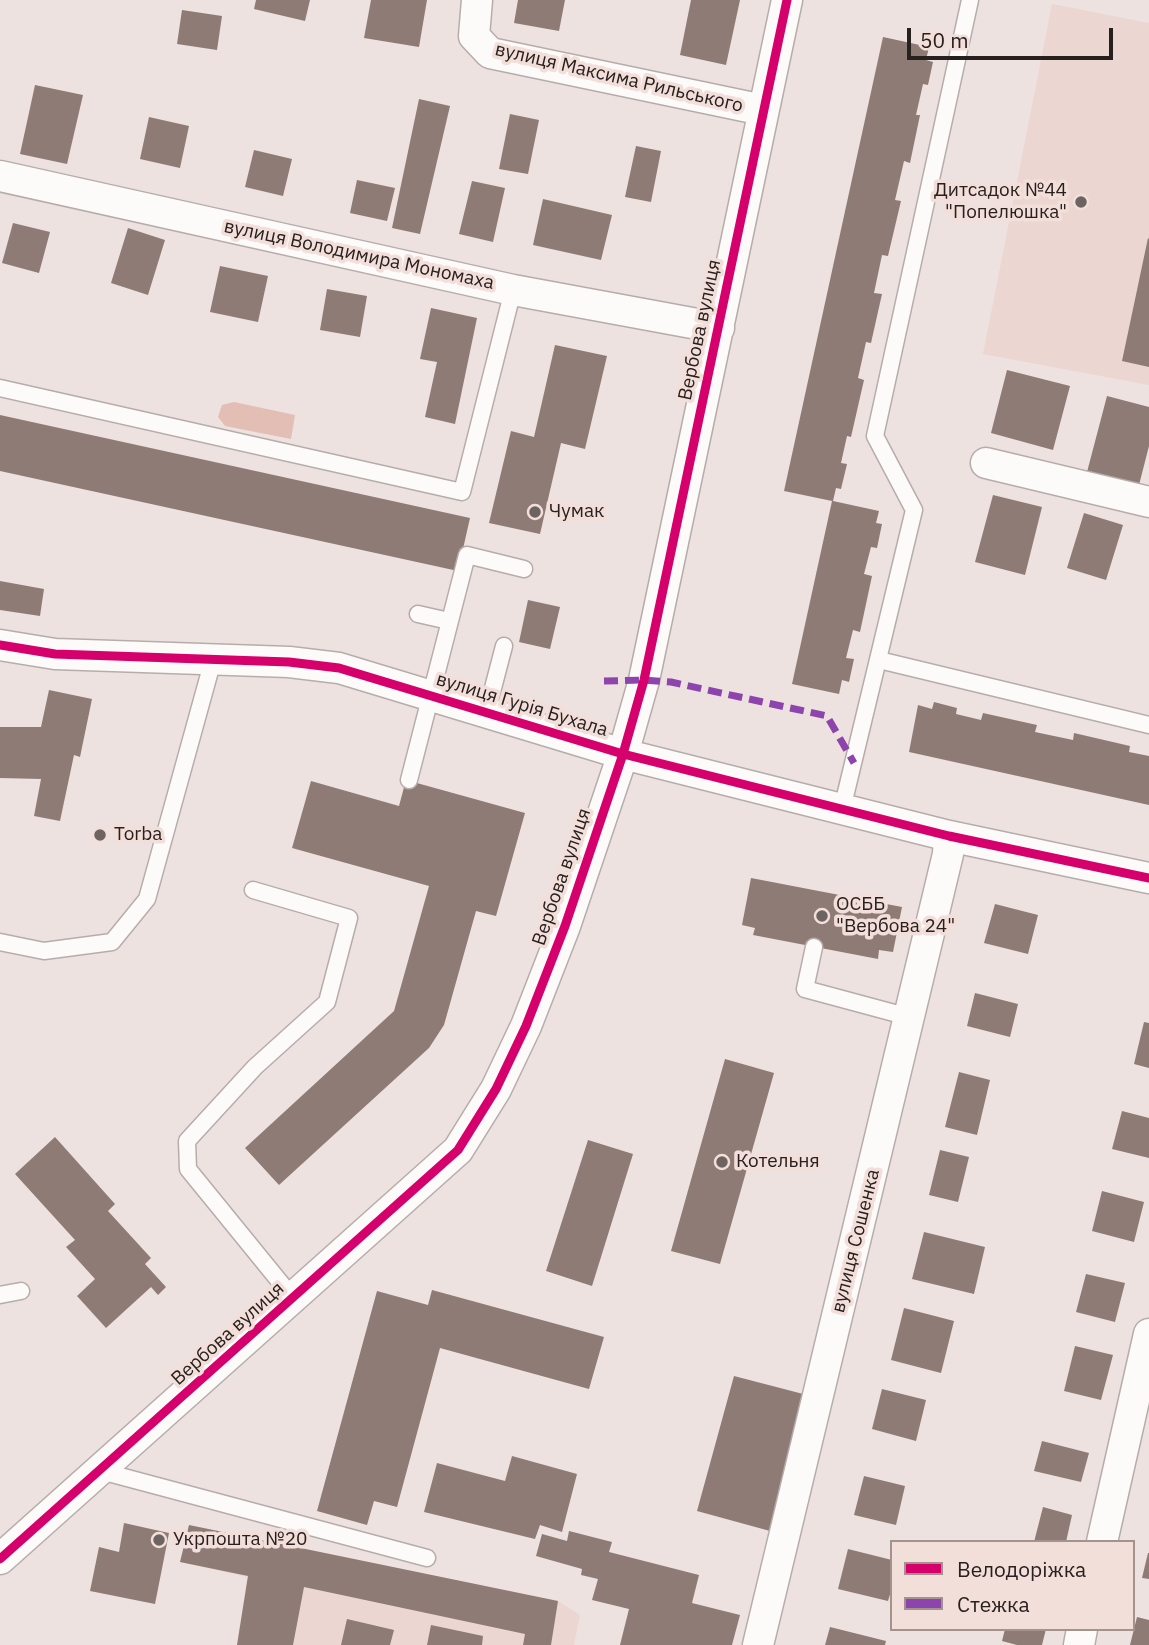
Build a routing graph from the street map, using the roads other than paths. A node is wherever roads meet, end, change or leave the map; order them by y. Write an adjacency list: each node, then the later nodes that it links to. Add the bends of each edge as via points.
1 (477, 0): 4 (street, вулиця Максима Рильського, via 474,36 490,53)
2 (787, 0): 4 (street, Вербова вулиця)
3 (970, 0): 17 (lane, via 875,436 914,510)
4 (763, 110): 7 (street, Вербова вулиця)
5 (0, 176): 6 (street, вулиця Володимира Мономаха)
6 (513, 290): 7 (street, вулиця Володимира Мономаха); 8 (lane, via 462,492)
7 (719, 328): 21 (street, Вербова вулиця, via 644,680)
8 (0, 388)
9 (986, 463): 10 (street)
10 (1149, 502)
11 (524, 569): 13 (lane, via 467,555)
12 (418, 614): 13 (lane)
13 (449, 621): 18 (lane)
14 (0, 645): 16 (street, вулиця Гурія Бухала, via 55,654)
15 (504, 646): 19 (lane)
16 (213, 660): 18 (street, вулиця Гурія Бухала, via 338,668); 27 (lane, via 147,899 112,942 44,951)
17 (879, 660): 20 (lane); 23 (lane)
18 (430, 696): 19 (street, вулиця Гурія Бухала); 22 (lane)
19 (487, 711): 21 (street, вулиця Гурія Бухала)
20 (1149, 725)
21 (623, 754): 23 (street, вулиця Гурія Бухала); 32 (street, Вербова вулиця, via 565,926 496,1089 458,1150)
22 (409, 780)
23 (842, 809): 24 (street, вулиця Гурія Бухала)
24 (949, 836): 25 (street, вулиця Гурія Бухала); 29 (street, вулиця Сошенка)
25 (1149, 878)
26 (253, 890): 32 (lane, via 349,918 327,1002 255,1067 187,1141 188,1169)
27 (0, 942)
28 (814, 947): 29 (lane, via 805,989)
29 (909, 1017): 38 (street, вулиця Сошенка)
30 (22, 1291): 31 (lane)
31 (0, 1295)
32 (293, 1298): 34 (street, Вербова вулиця)
33 (1149, 1334): 35 (street)
34 (101, 1471): 36 (lane); 37 (street, Вербова вулиця)
35 (1102, 1540)
36 (427, 1558)
37 (0, 1559)
38 (758, 1645)

